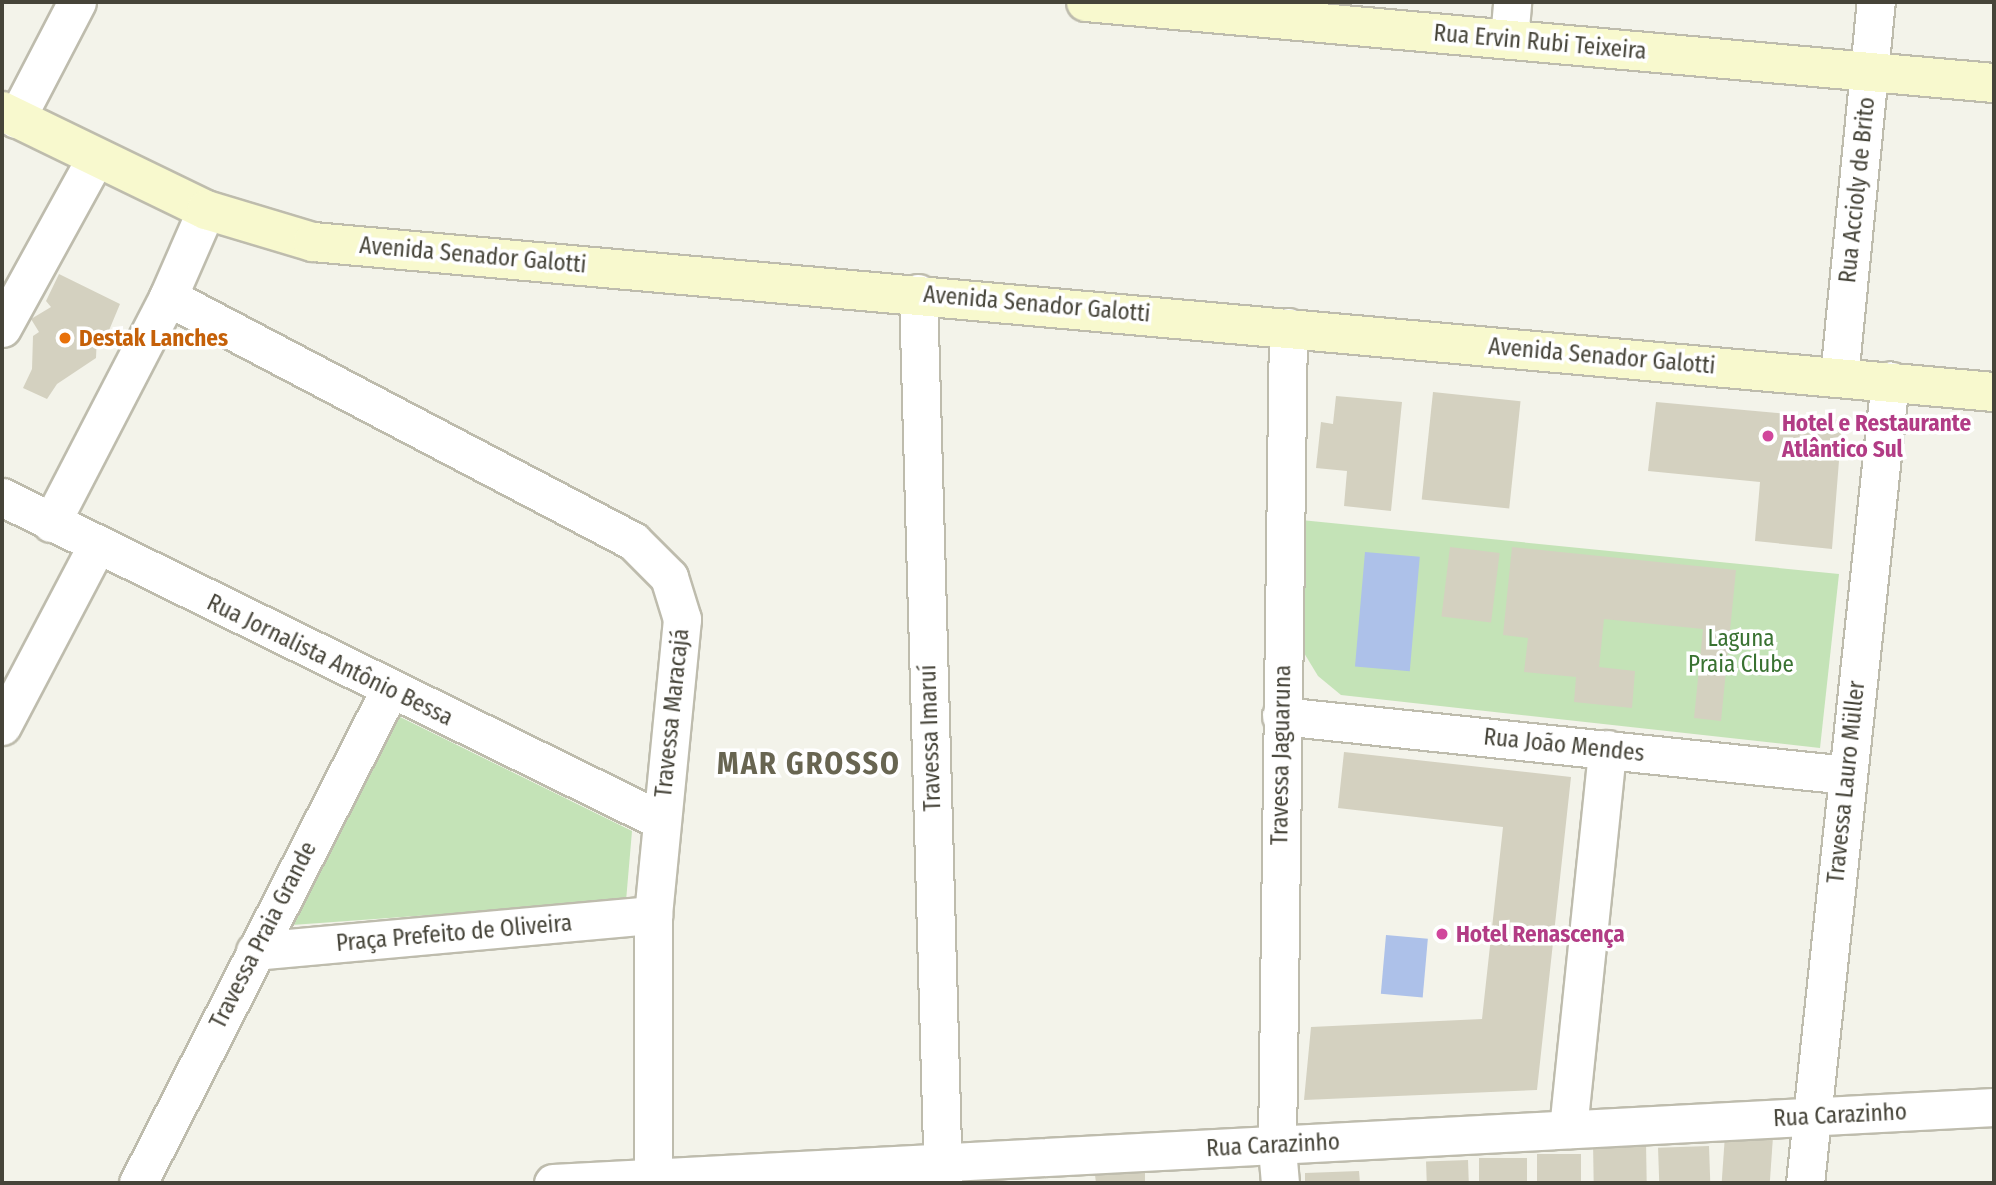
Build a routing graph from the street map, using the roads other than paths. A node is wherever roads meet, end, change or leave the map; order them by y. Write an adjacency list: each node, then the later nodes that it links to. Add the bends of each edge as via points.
1 (77, 2): 7 (street)
2 (1086, 2): 4 (main road, Rua Ervin Rubi Teixeira)
3 (1876, 2): 5 (street, Rua Accioly de Brito)
4 (1511, 20): 5 (main road, Rua Ervin Rubi Teixeira)
5 (1869, 71): 6 (main road, Rua Ervin Rubi Teixeira); 14 (street, Rua Accioly de Brito)
6 (1994, 83)
7 (9, 115): 8 (main road, Avenida Senador Galotti)
8 (95, 159): 9 (main road, Avenida Senador Galotti); 13 (street)
9 (206, 209): 10 (main road, Avenida Senador Galotti, via 313,242); 11 (street)
10 (918, 293): 12 (main road, Avenida Senador Galotti); 32 (street, Travessa Imaruí)
11 (168, 297): 18 (street); 25 (street, Travessa Maracajá, via 633,541 669,577 682,619)
12 (1288, 327): 14 (main road, Avenida Senador Galotti); 21 (street, Travessa Jaguaruna)
13 (2, 328)
14 (1839, 377): 15 (main road, Avenida Senador Galotti)
15 (1890, 380): 16 (main road, Avenida Senador Galotti); 24 (street, Travessa Lauro Müller)
16 (1994, 392)
17 (2, 497): 18 (street, Rua Jornalista Antônio Bessa)
18 (51, 523): 19 (street, Rua Jornalista Antônio Bessa)
19 (96, 547): 20 (street, Rua Jornalista Antônio Bessa); 22 (street)
20 (390, 688): 25 (street, Rua Jornalista Antônio Bessa); 27 (street, Travessa Praia Grande)
21 (1281, 716): 23 (street, Rua João Mendes); 31 (street, Travessa Jaguaruna)
22 (2, 726)
23 (1607, 749): 24 (street, Rua João Mendes); 30 (street)
24 (1847, 775): 29 (street, Travessa Lauro Müller)
25 (660, 820): 26 (street, Travessa Maracajá)
26 (653, 915): 27 (street, Praça Prefeito de Oliveira); 33 (street, Travessa Maracajá)
27 (255, 951): 34 (street, Travessa Praia Grande)
28 (1994, 1107): 29 (street, Rua Carazinho)
29 (1812, 1116): 30 (street, Rua Carazinho); 37 (street, Travessa Lauro Müller)
30 (1568, 1129): 31 (street, Rua Carazinho)
31 (1277, 1145): 32 (street, Rua Carazinho); 36 (street, Travessa Jaguaruna)
32 (942, 1173): 33 (street, Rua Carazinho)
33 (653, 1175): 35 (street, Rua Carazinho)
34 (138, 1183)
35 (553, 1183)
36 (1280, 1183)
37 (1805, 1183)

